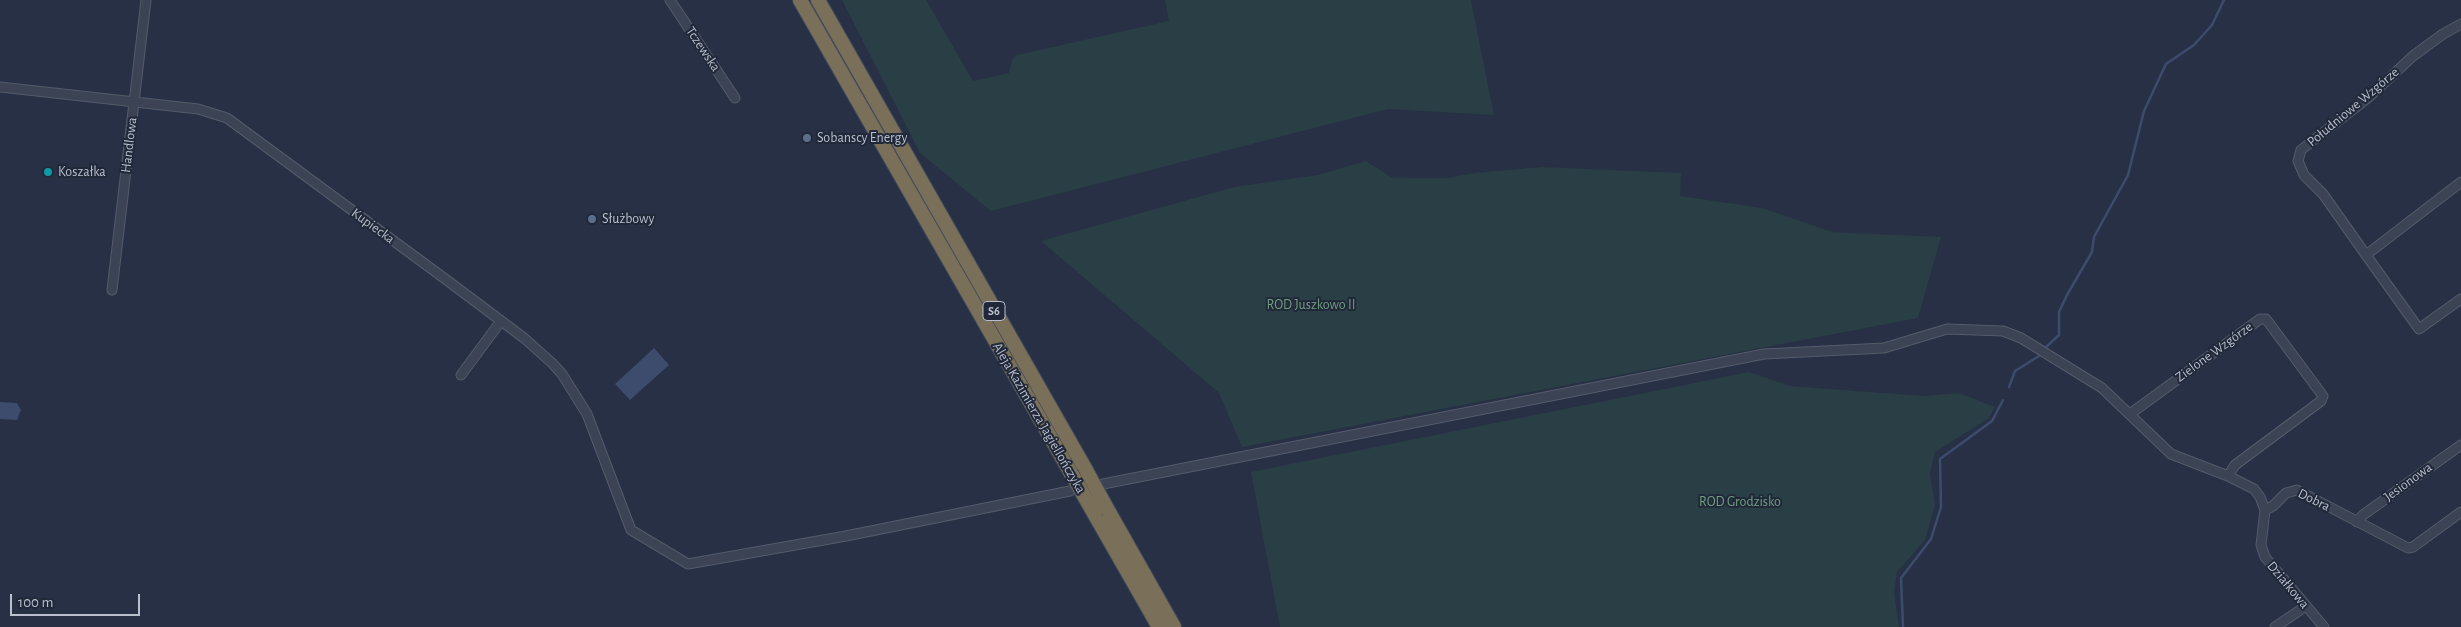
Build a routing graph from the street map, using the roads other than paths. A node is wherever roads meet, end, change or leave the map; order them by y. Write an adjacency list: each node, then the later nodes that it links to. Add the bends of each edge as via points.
1 (146, 0): 8 (street, Handlowa)
2 (670, 0): 7 (street, Tczewska)
3 (800, 0): 24 (highway, Aleja Kazimierza Jagiellończyka / S6, bridge)
4 (818, 0): 25 (highway, Aleja Kazimierza Jagiellończyka / S6, bridge)
5 (2461, 24): 10 (street, Południowe Wzgórze, via 2413,56 2369,97 2301,150 2298,161 2304,175 2323,194)
6 (0, 87): 8 (street, Kupiecka)
7 (735, 98)
8 (134, 101): 11 (street, Handlowa); 13 (street, Kupiecka, via 198,109 227,118)
9 (2461, 182): 10 (street)
10 (2366, 255): 12 (street, Południowe Wzgórze, via 2420,328)
11 (112, 290)
12 (2461, 299)
13 (501, 321): 14 (street); 19 (street, Kupiecka, via 552,363 578,398 631,530 688,564)
14 (461, 375)
15 (2130, 414): 17 (street, via 2171,454); 17 (street, Zielone Wzgórze, via 2260,319 2266,319 2323,396 2235,465); 18 (street, via 2102,388 2021,338 2003,332 1952,329 1884,348 1746,357)
16 (2461, 445): 22 (street, Jesionowa)
17 (2228, 476): 20 (street, via 2254,489)
18 (1103, 484)
19 (1070, 491)
20 (2266, 510): 22 (street, Dobra, via 2286,492 2293,490); 23 (street, Działkowa, via 2262,552)
21 (2461, 512): 22 (street, Dobra, via 2411,548)
22 (2357, 522)
23 (2306, 606): 26 (street); 27 (street, Działkowa)
24 (1159, 627)
25 (1174, 627)
26 (2275, 627)
27 (2324, 627)

